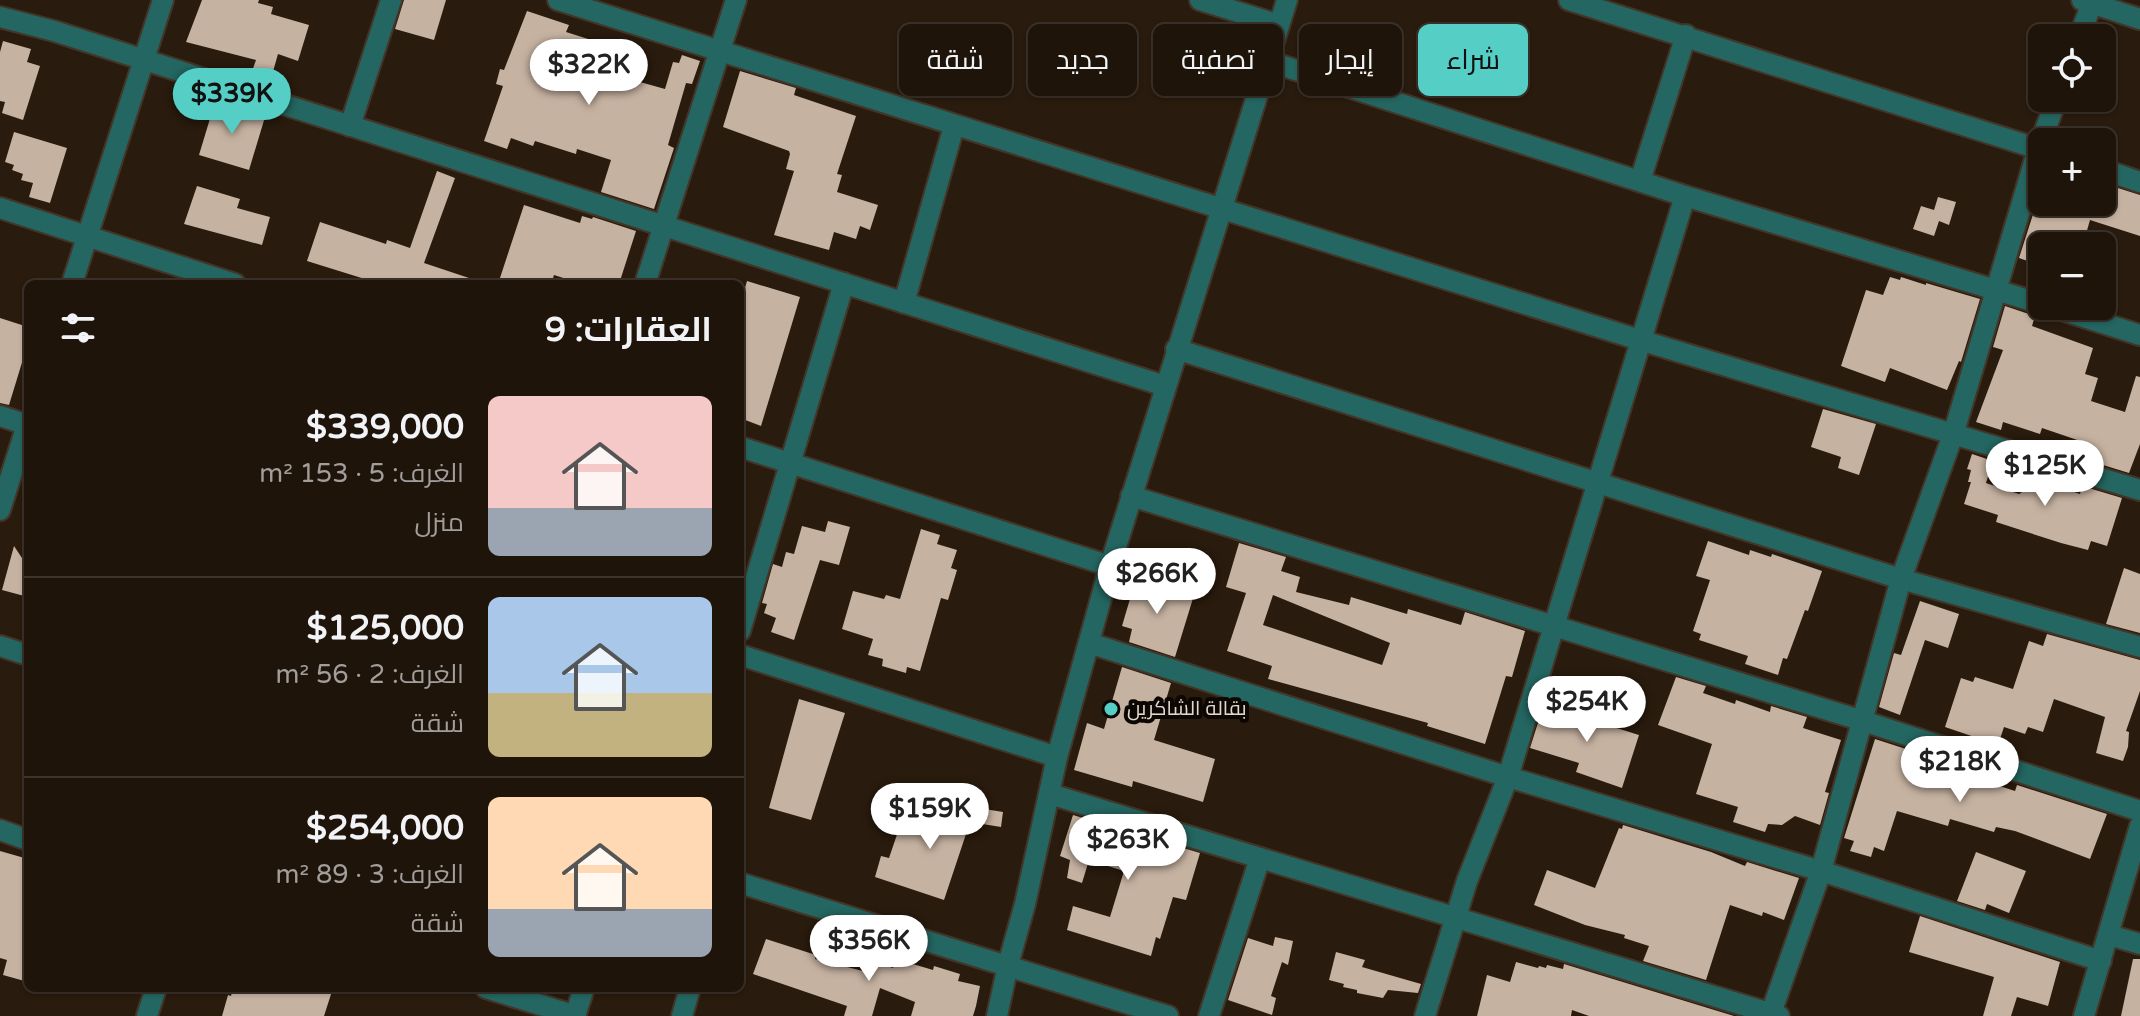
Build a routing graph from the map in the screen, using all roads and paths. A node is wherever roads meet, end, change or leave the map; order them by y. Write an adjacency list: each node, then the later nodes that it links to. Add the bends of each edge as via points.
1 (163, 0): 16 (street)
2 (391, 0): 19 (street)
3 (558, 0): 15 (street)
4 (736, 0): 15 (street)
5 (1200, 0): 11 (street)
6 (1287, 0): 12 (street)
7 (1569, 0): 14 (street)
8 (2089, 1): 10 (street); 13 (street)
9 (0, 17): 16 (street)
10 (2140, 19)
11 (1276, 24)
12 (1279, 24)
13 (2083, 24)
14 (1686, 35): 21 (street); 23 (street)
15 (719, 52): 20 (street); 29 (street)
16 (144, 60): 19 (street); 30 (street)
17 (1283, 66): 23 (street)
18 (1257, 96): 28 (street)
19 (350, 126): 29 (street)
20 (954, 126): 28 (street); 37 (street)
21 (2028, 145)
22 (2116, 174): 24 (street)
23 (1640, 181): 26 (street)
24 (2140, 182)
25 (2028, 188): 35 (street)
26 (1685, 196): 35 (street); 40 (street)
27 (0, 208): 30 (street)
28 (1221, 208): 40 (street); 41 (street)
29 (664, 226): 33 (street); 34 (street)
30 (87, 236): 31 (street); 32 (street)
31 (73, 280)
32 (223, 280)
33 (646, 280)
34 (844, 283): 37 (street); 48 (street)
35 (1997, 289): 36 (street); 45 (street)
36 (2028, 299)
37 (904, 303): 42 (street)
38 (2093, 320): 39 (street)
39 (2140, 335)
40 (1643, 341): 45 (street); 49 (street)
41 (1176, 349): 42 (street); 49 (street)
42 (1165, 386): 51 (street)
43 (0, 416): 44 (street)
44 (24, 423)
45 (1954, 432): 50 (street); 54 (street)
46 (24, 436): 52 (street)
47 (744, 448): 48 (street)
48 (791, 463): 53 (street); 55 (street)
49 (1599, 483): 54 (street); 56 (street)
50 (2140, 490)
51 (1131, 496): 53 (street); 56 (street)
52 (0, 510)
53 (1110, 566): 57 (street)
54 (1901, 579): 59 (street); 62 (street)
55 (744, 618)
56 (1553, 628): 62 (street); 64 (street)
57 (1089, 643): 63 (street); 64 (street)
58 (0, 646): 60 (street)
59 (2140, 647)
60 (24, 654)
61 (744, 656): 63 (street)
62 (1860, 720): 66 (street); 71 (street)
63 (1057, 757): 65 (street)
64 (1508, 777): 71 (street); 73 (street)
65 (1050, 794): 70 (street); 77 (street)
66 (2140, 811)
67 (2140, 826): 74 (street)
68 (0, 830): 69 (street)
69 (24, 839)
70 (1260, 858): 73 (street); 88 (street)
71 (1821, 871): 76 (street); 82 (street)
72 (744, 884): 77 (street)
73 (1456, 916): 82 (street); 89 (street)
74 (2109, 935): 75 (street); 76 (street)
75 (2140, 944)
76 (2101, 961): 90 (street)
77 (1008, 965): 86 (street); 87 (street)
78 (155, 992): 83 (street)
79 (499, 992): 84 (street)
80 (583, 992): 84 (street)
81 (689, 992): 85 (street)
82 (1773, 1015)
83 (147, 1016)
84 (575, 1016)
85 (682, 1016)
86 (997, 1016)
87 (1168, 1016)
88 (1209, 1016)
89 (1425, 1016)
90 (2084, 1016)

